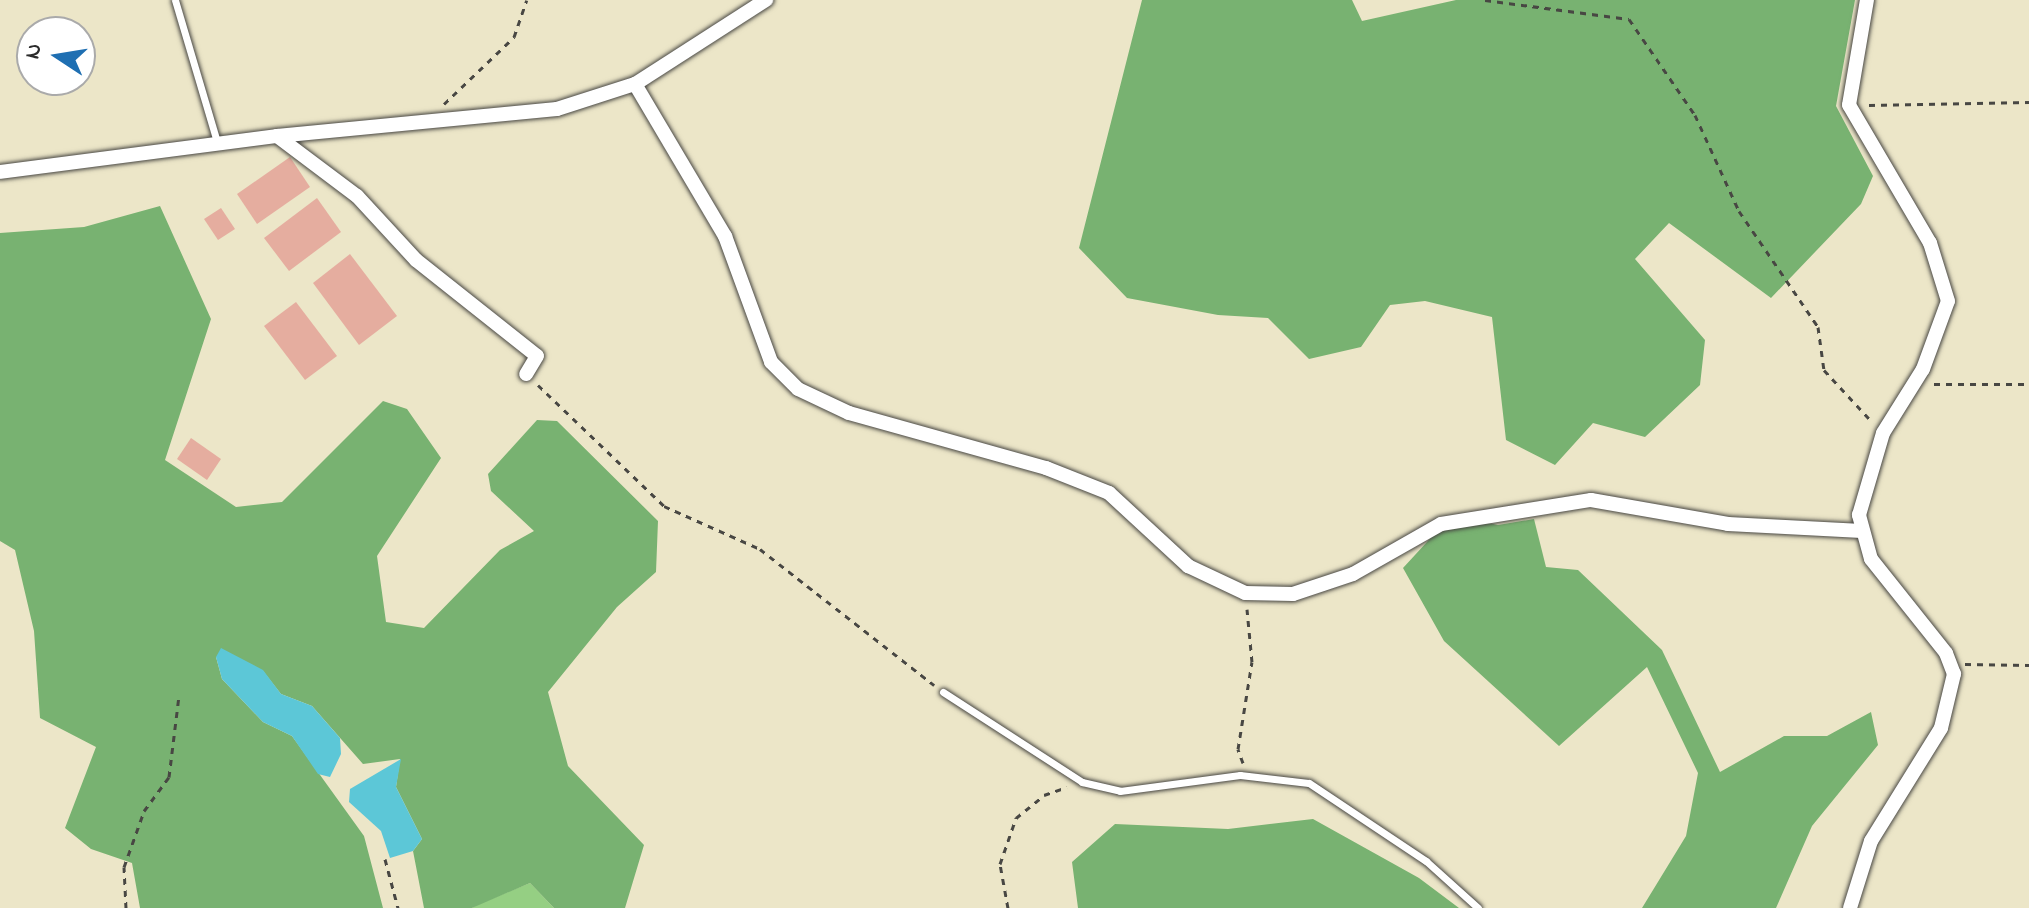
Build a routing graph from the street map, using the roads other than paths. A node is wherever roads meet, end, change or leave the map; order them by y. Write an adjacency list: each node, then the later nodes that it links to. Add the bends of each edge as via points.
1 (175, 0): 6 (lane)
2 (766, 0): 4 (street)
3 (1867, 0): 9 (street, via 1849,105 1930,243 1943,278 1946,311 1914,384 1883,433 1859,515)
4 (635, 84): 5 (street, via 557,109); 9 (street, via 725,236 771,362 798,389 849,413 1046,468 1109,493 1188,566 1245,593 1293,594 1353,574 1441,524 1591,500 1728,524)
5 (277, 136): 6 (street); 8 (street, via 357,196 416,260 537,356)
6 (218, 145): 7 (street)
7 (0, 172)
8 (526, 374)
9 (1862, 531): 12 (street, via 1871,559 1954,664 1953,692 1941,728 1871,841)
10 (943, 692): 11 (lane, via 1082,782 1120,791 1248,776 1309,783 1426,861)
11 (1478, 908)
12 (1850, 908)

